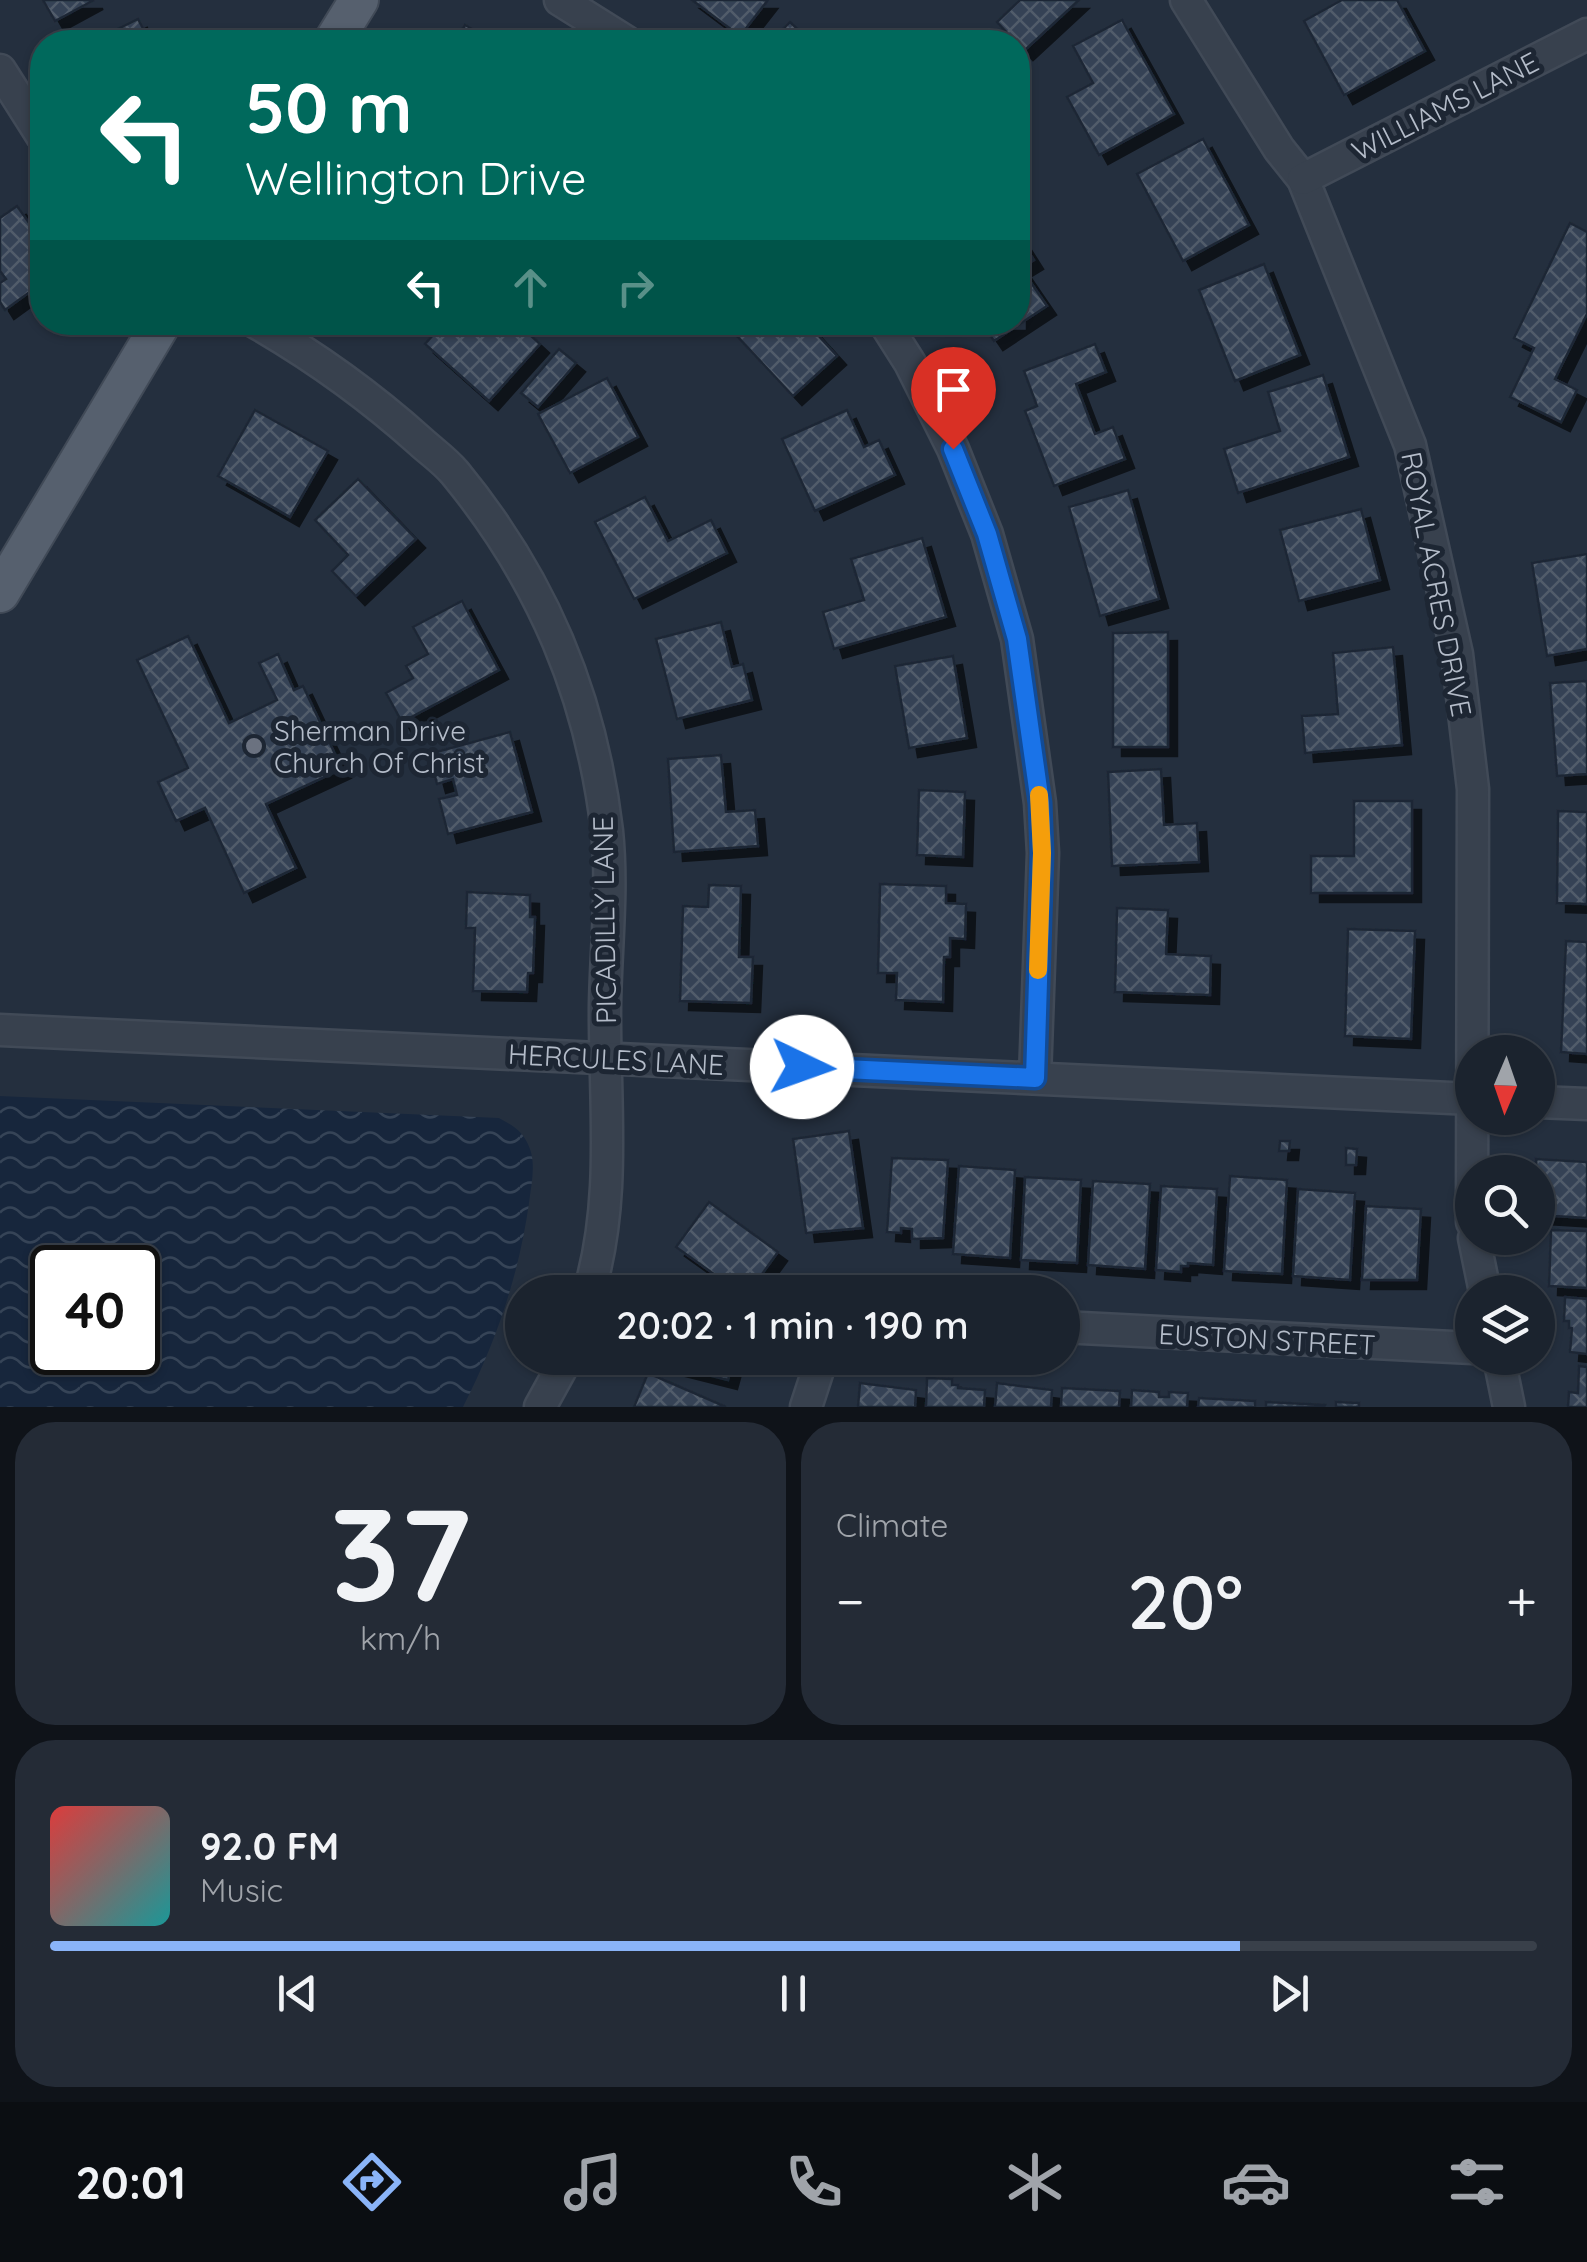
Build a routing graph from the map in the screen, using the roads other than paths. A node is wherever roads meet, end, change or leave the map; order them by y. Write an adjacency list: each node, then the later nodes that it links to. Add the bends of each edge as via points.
1 (358, 0): 4 (main road)
2 (560, 0): 5 (street)
3 (1186, 0): 9 (street, ROYAL ACRES DRIVE)
4 (340, 30)
5 (609, 30)
6 (1587, 34): 9 (street, WILLIAMS LANE)
7 (0, 70): 8 (street)
8 (30, 117)
9 (1303, 179): 15 (street, ROYAL ACRES DRIVE, via 1410,445 1457,654 1473,788)
10 (154, 335): 13 (main road)
11 (274, 335): 16 (street, PICADILLY LANE, via 385,409 454,470 528,578 560,643 597,762 610,872)
12 (892, 335): 17 (street, via 953,449 987,534 1017,639 1040,803)
13 (0, 593)
14 (0, 1030): 16 (street, HERCULES LANE)
15 (1472, 1035)
16 (607, 1058): 17 (street, HERCULES LANE); 21 (street, PICADILLY LANE, via 607,1187)
17 (1035, 1078): 18 (street, HERCULES LANE)
18 (1455, 1098)
19 (1555, 1103): 20 (street)
20 (1587, 1104)
21 (592, 1275)
22 (1080, 1328): 23 (street, EUSTON STREET)
23 (1455, 1347)
24 (558, 1375): 27 (street)
25 (816, 1375): 28 (street)
26 (1502, 1375): 29 (street)
27 (540, 1407)
28 (806, 1407)
29 (1509, 1407)

